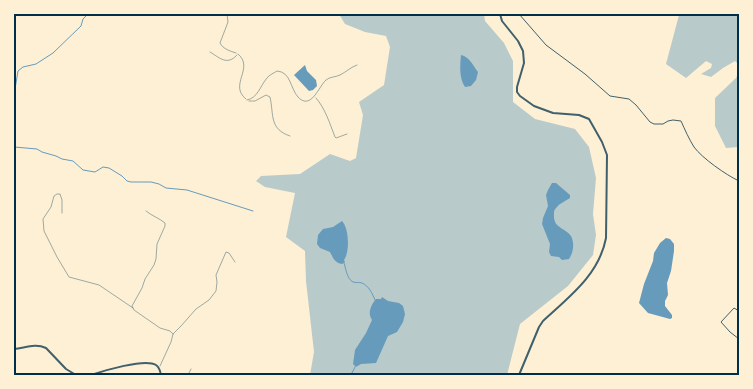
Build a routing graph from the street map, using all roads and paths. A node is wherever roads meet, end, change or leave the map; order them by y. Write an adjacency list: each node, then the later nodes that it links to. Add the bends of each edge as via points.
1 (227, 14): 5 (lane, via 228,22 220,43)
2 (500, 14): 26 (street, via 523,51 524,63 517,87 520,96 553,113 579,114 589,119 607,155 604,248 595,269 582,286 539,327)
3 (519, 14): 11 (street, via 546,45 610,96 629,99 654,124 681,121 694,147 718,169)
4 (210, 52): 5 (lane, via 224,60 232,60)
5 (238, 54): 8 (lane, via 244,68 240,92)
6 (358, 65): 7 (lane, via 325,80)
7 (315, 96): 8 (lane, via 302,100 294,92 287,75 280,71 267,78 254,97); 9 (lane, via 335,137)
8 (247, 100): 10 (lane, via 253,102 266,95 270,97 276,128)
9 (347, 134)
10 (290, 136)
11 (739, 181)
12 (146, 211): 15 (lane, via 165,226 158,241 154,265)
13 (62, 213): 15 (lane, via 62,200 57,194 43,219 44,231 69,277 99,286)
14 (235, 262): 17 (lane, via 226,252 216,275 216,291)
15 (133, 308): 17 (lane)
16 (739, 311): 18 (street, via 734,308 721,322)
17 (173, 334): 20 (lane)
18 (739, 339)
19 (14, 349): 22 (street, via 42,346)
20 (159, 368): 23 (street, via 152,363 141,364); 24 (street)
21 (191, 369): 25 (lane)
22 (76, 375)
23 (91, 375)
24 (161, 375)
25 (188, 375)
26 (520, 375)

